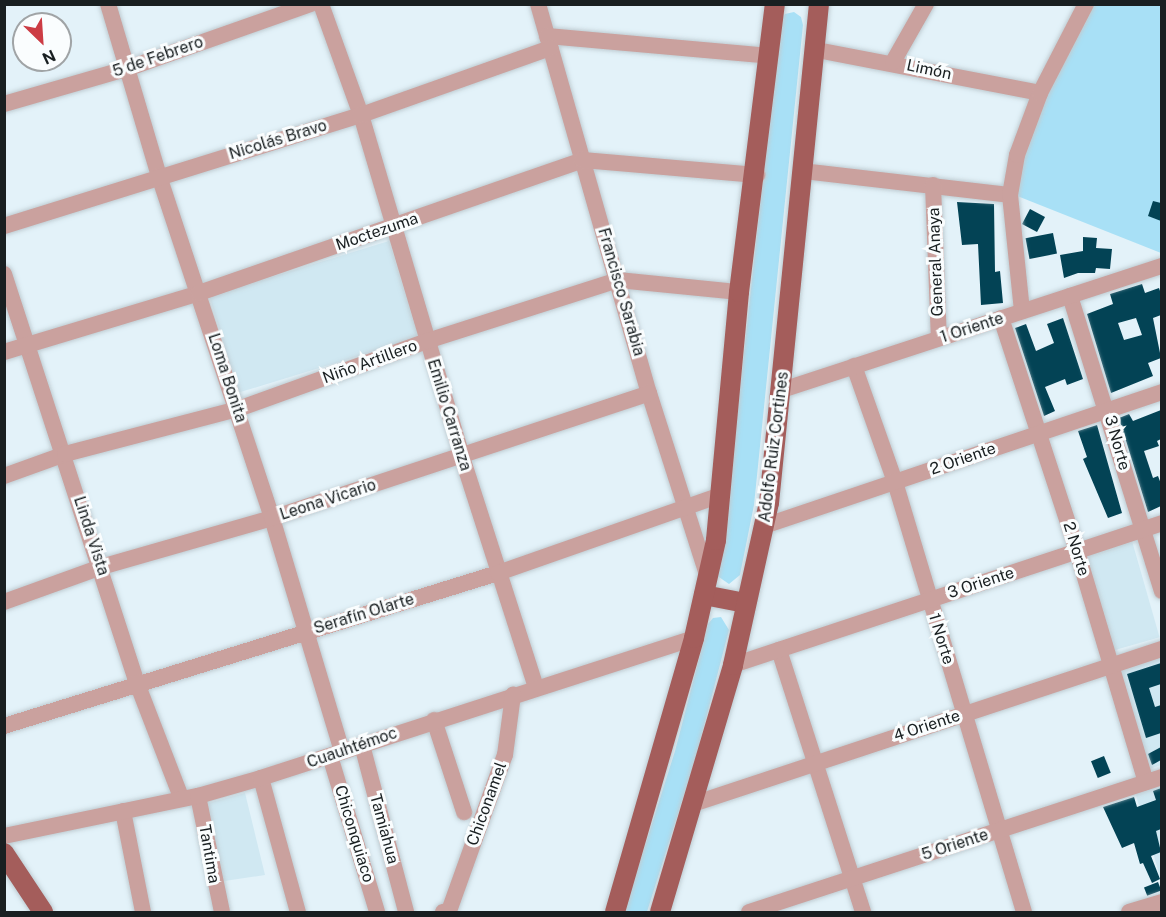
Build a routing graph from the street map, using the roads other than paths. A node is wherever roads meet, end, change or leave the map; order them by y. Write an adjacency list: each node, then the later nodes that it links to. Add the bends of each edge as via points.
1 (108, 4): 13 (street, Loma Bonita)
2 (311, 4): 13 (street, 5 de Febrero)
3 (321, 4): 16 (street, Emilio Carranza)
4 (538, 4): 9 (street, Francisco Sarabia)
5 (775, 4): 11 (main road)
6 (819, 4): 10 (main road, Adolfo Ruiz Cortines)
7 (926, 4): 12 (street)
8 (1086, 4): 14 (street)
9 (548, 42): 11 (street, Nicolás Bravo); 16 (street, Nicolás Bravo); 17 (street, Francisco Sarabia)
10 (817, 50): 12 (street, Limón); 18 (main road, Adolfo Ruiz Cortines)
11 (770, 56): 19 (main road)
12 (893, 62): 14 (street, Limón)
13 (129, 68): 15 (street, 5 de Febrero); 20 (street, Loma Bonita)
14 (1040, 93): 22 (street, via 1017,155)
15 (4, 104)
16 (361, 115): 20 (street, Nicolás Bravo); 24 (street, Emilio Carranza)
17 (582, 160): 19 (street, Moctezuma); 24 (street, Moctezuma); 27 (street, Francisco Sarabia)
18 (803, 171): 21 (street, General Anaya); 38 (main road, Adolfo Ruiz Cortines)
19 (757, 175): 29 (main road)
20 (159, 176): 23 (street, Nicolás Bravo); 28 (street, Loma Bonita)
21 (933, 185): 22 (street, General Anaya); 33 (street, General Anaya)
22 (1010, 195): 31 (street)
23 (4, 226)
24 (392, 227): 28 (street, Moctezuma); 34 (street, Emilio Carranza)
25 (1161, 266): 30 (street, 1 Oriente)
26 (4, 274): 35 (street, Linda Vista)
27 (618, 280): 29 (street, Niño Artillero); 34 (street, Niño Artillero); 40 (street, Francisco Sarabia)
28 (199, 292): 35 (street, Moctezuma); 41 (street, Loma Bonita)
29 (739, 292): 48 (main road)
30 (1070, 296): 31 (street, 1 Oriente); 42 (street, 3 Norte)
31 (1022, 311): 32 (street, 1 Oriente)
32 (1000, 318): 33 (street, 1 Oriente); 43 (street, 2 Norte)
33 (939, 338): 37 (street, 1 Oriente)
34 (427, 341): 41 (street, Niño Artillero); 45 (street, Emilio Carranza)
35 (27, 344): 36 (street, Moctezuma); 44 (street, Linda Vista)
36 (4, 352)
37 (854, 366): 38 (street, 1 Oriente); 47 (street, 1 Norte)
38 (782, 390): 52 (main road, Adolfo Ruiz Cortines)
39 (1161, 392): 42 (street, 2 Oriente)
40 (649, 393): 45 (street, Leona Vicario); 49 (street, Francisco Sarabia)
41 (238, 409): 44 (street, Niño Artillero); 50 (street, Loma Bonita)
42 (1107, 410): 43 (street, 2 Oriente); 53 (street, 3 Norte)
43 (1039, 433): 47 (street, 2 Oriente); 54 (street, 2 Norte)
44 (65, 454): 46 (street, Niño Artillero); 55 (street, Linda Vista)
45 (462, 457): 50 (street, Leona Vicario); 56 (street, Emilio Carranza)
46 (4, 476)
47 (895, 482): 52 (street, 2 Oriente); 59 (street, 1 Norte)
48 (721, 495): 49 (street, Serafín Olarte); 57 (main road)
49 (686, 506): 56 (street, Serafín Olarte); 57 (street, Francisco Sarabia)
50 (272, 518): 55 (street, Leona Vicario); 62 (street, Loma Bonita)
51 (1161, 523): 53 (street, 3 Oriente)
52 (764, 526): 61 (main road, Adolfo Ruiz Cortines)
53 (1142, 529): 54 (street, 3 Oriente); 58 (street, 3 Norte)
54 (1077, 551): 59 (street, 3 Oriente); 67 (street, 2 Norte)
55 (101, 567): 60 (street, Leona Vicario); 68 (street, Linda Vista)
56 (498, 573): 62 (street, Serafín Olarte); 69 (street, Emilio Carranza)
57 (706, 586): 61 (main road); 63 (main road)
58 (1161, 591)
59 (929, 600): 65 (street, 3 Oriente); 71 (street, 1 Norte)
60 (4, 602)
61 (744, 603): 66 (main road, Adolfo Ruiz Cortines)
62 (304, 633): 68 (street, Serafín Olarte); 75 (street, Loma Bonita)
63 (694, 638): 69 (street, Cuauhtémoc); 95 (main road)
64 (1161, 648): 67 (street, 4 Oriente)
65 (779, 650): 66 (street, 3 Oriente); 76 (street)
66 (733, 665): 80 (main road, Adolfo Ruiz Cortines)
67 (1111, 665): 71 (street, 4 Oriente); 78 (street, 2 Norte)
68 (137, 683): 73 (street, Serafín Olarte); 79 (street, Linda Vista)
69 (536, 687): 70 (street, Cuauhtémoc)
70 (513, 694): 72 (street, Cuauhtémoc); 94 (street, Chiconamel, via 505,755)
71 (963, 714): 76 (street, 4 Oriente); 83 (street, 1 Norte)
72 (434, 720): 74 (street, Cuauhtémoc); 82 (street, Chiconamel)
73 (4, 726)
74 (362, 745): 75 (street, Cuauhtémoc); 93 (street, Tamiahua)
75 (336, 754): 77 (street, Cuauhtémoc); 92 (street, Chiconquiaco)
76 (815, 764): 80 (street, 4 Oriente); 86 (street)
77 (261, 778): 79 (street, Cuauhtémoc); 91 (street)
78 (1154, 779): 83 (street, 5 Oriente)
79 (190, 796): 81 (street, Cuauhtémoc); 90 (street, Tantima)
80 (693, 804): 96 (main road, Adolfo Ruiz Cortines)
81 (123, 811): 84 (street, Cuauhtémoc); 89 (street)
82 (464, 812)
83 (999, 830): 86 (street, 5 Oriente); 99 (street, 1 Norte)
84 (4, 836)
85 (4, 853): 88 (main road)
86 (852, 879): 97 (street, 5 Oriente); 98 (street)
87 (1161, 902): 100 (street)
88 (43, 912)
89 (143, 912)
90 (222, 912)
91 (298, 912)
92 (377, 912)
93 (406, 912)
94 (446, 912)
95 (615, 912)
96 (660, 912)
97 (749, 912)
98 (863, 912)
99 (1024, 912)
100 (1129, 912)

